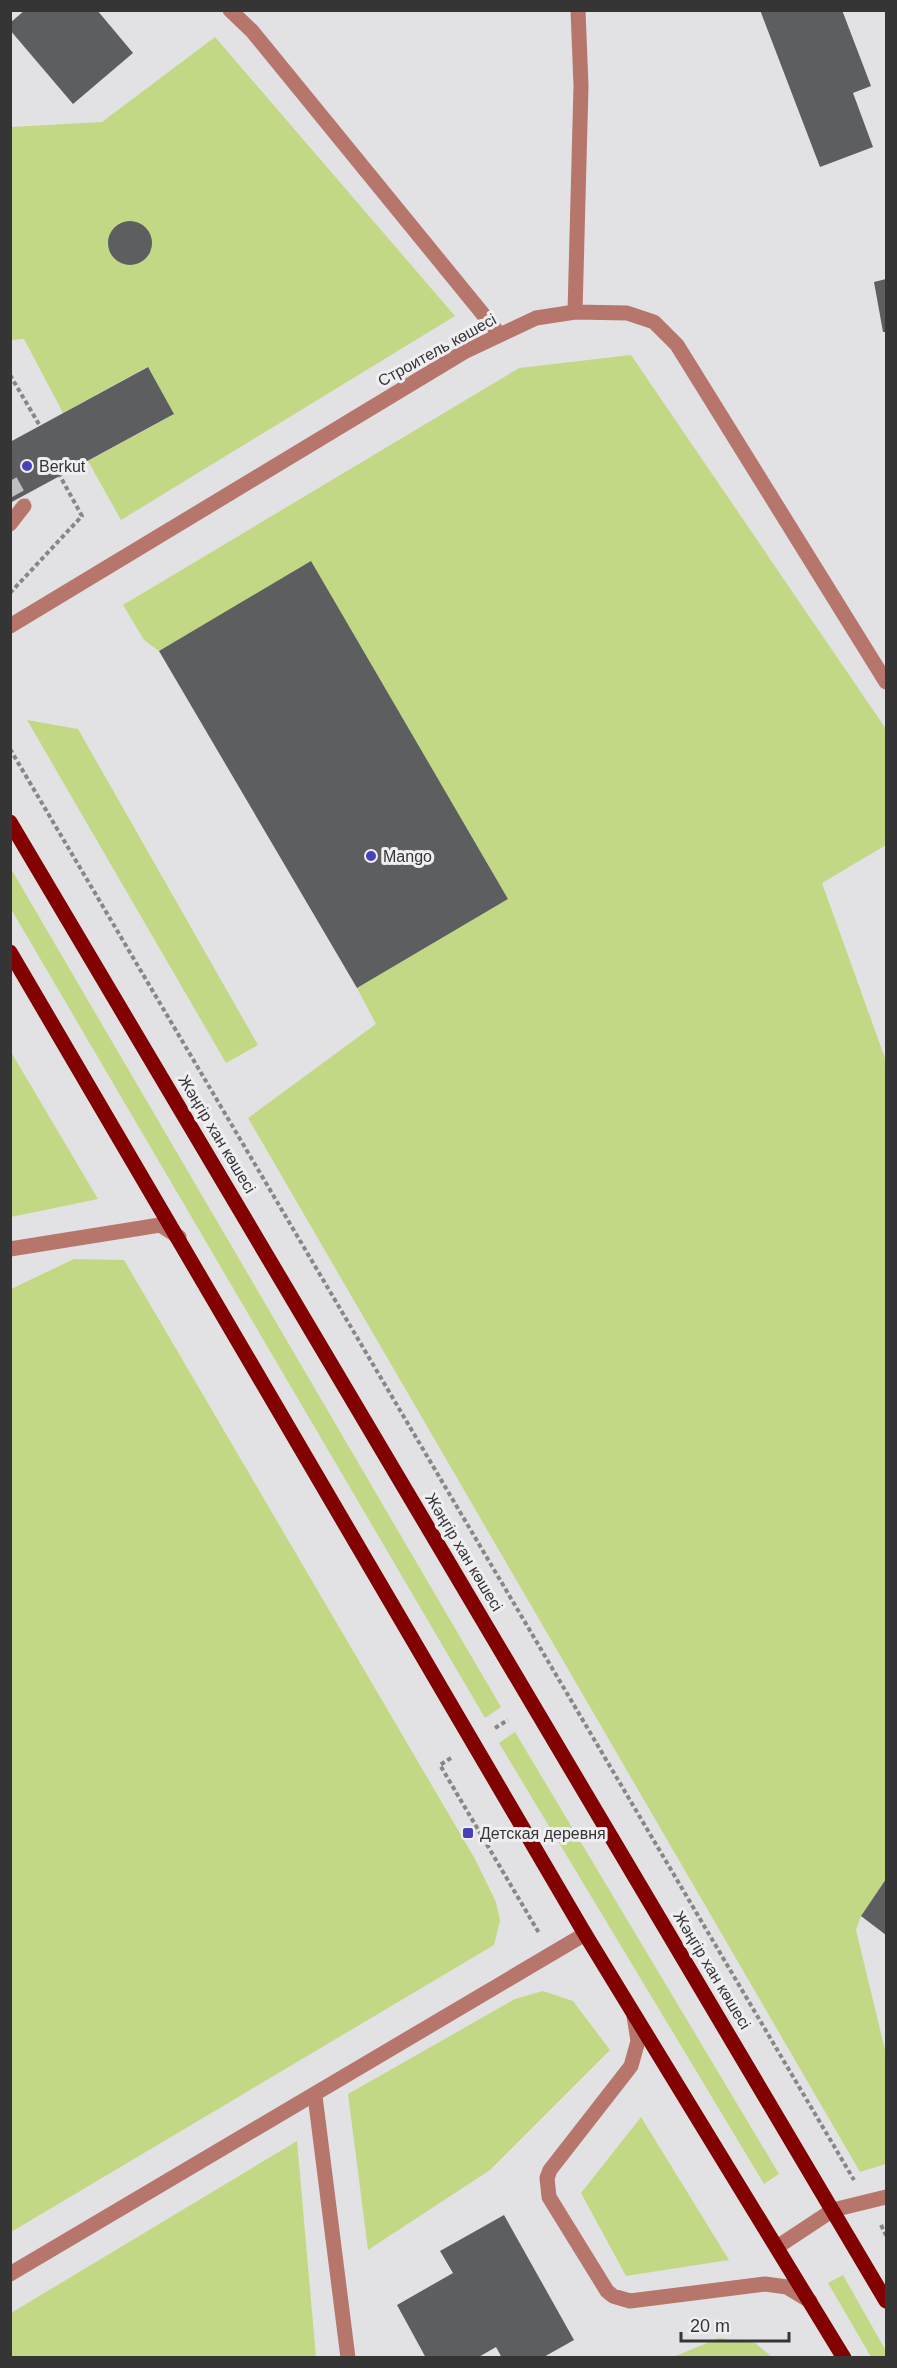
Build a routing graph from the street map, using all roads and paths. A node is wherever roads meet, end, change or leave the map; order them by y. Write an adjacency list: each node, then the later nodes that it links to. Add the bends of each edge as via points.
1 (230, 10): 4 (street, via 260,40)
2 (578, 10): 3 (street, via 581,86)
3 (575, 312): 4 (street, Строитель көшесі, via 536,318); 12 (street, Строитель көшесі, via 627,313 654,322 676,345)
4 (500, 335): 11 (street, Строитель көшесі, via 464,352)
5 (10, 375): 6 (path)
6 (40, 426)
7 (60, 476): 10 (path, via 82,516)
8 (24, 506): 9 (street)
9 (10, 524)
10 (10, 593)
11 (10, 626)
12 (886, 682)
13 (10, 749): 18 (path)
14 (10, 822): 29 (main road, Жәңгір хан көшесі)
15 (10, 952): 16 (main road)
16 (179, 1237): 17 (street, via 160,1225); 23 (main road)
17 (10, 1250)
18 (561, 1681): 19 (path); 28 (path)
19 (556, 1685)
20 (508, 1720): 21 (path)
21 (492, 1730)
22 (455, 1755): 24 (path, via 440,1765)
23 (585, 1934): 24 (street); 25 (main road)
24 (551, 1954): 26 (street)
25 (630, 2005): 31 (main road); 34 (street, via 638,2029 631,2066 550,2170 546,2187 549,2197 613,2296 630,2301 777,2284 810,2301)
26 (315, 2096): 32 (street); 35 (street)
27 (886, 2197): 28 (street)
28 (867, 2201): 29 (street); 30 (path)
29 (833, 2210): 31 (street); 33 (main road, Жәңгір хан көшесі)
30 (886, 2235)
31 (777, 2247): 34 (main road)
32 (10, 2274)
33 (886, 2301)
34 (825, 2325): 36 (main road)
35 (348, 2358)
36 (844, 2358)

